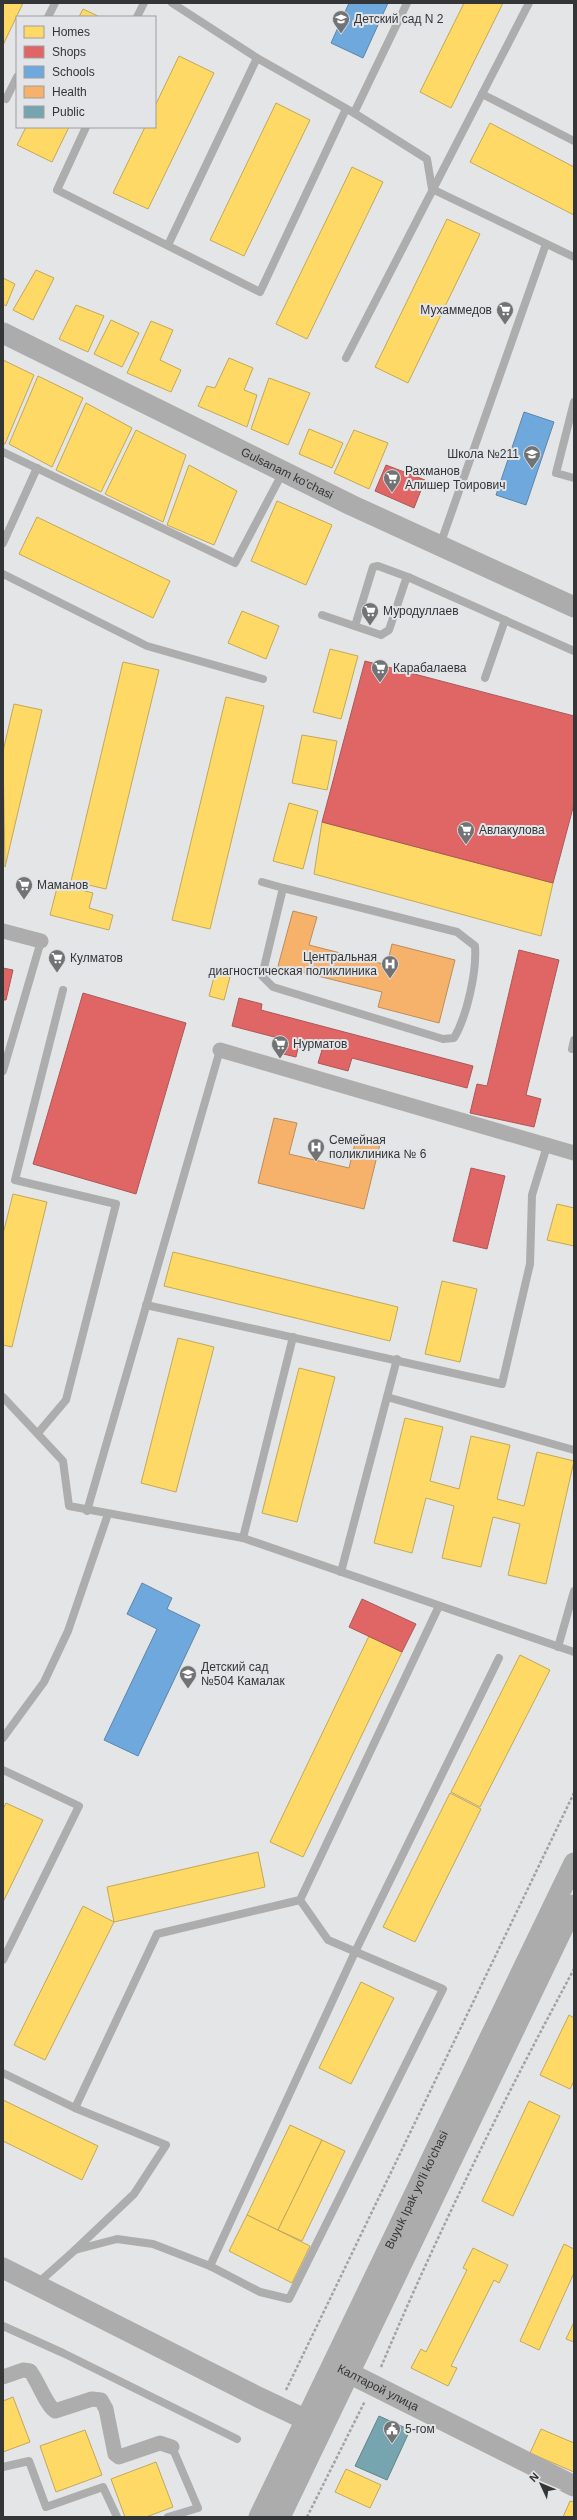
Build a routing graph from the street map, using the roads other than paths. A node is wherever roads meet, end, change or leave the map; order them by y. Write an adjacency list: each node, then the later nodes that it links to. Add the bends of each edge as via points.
1 (56, 3): 6 (lane)
2 (144, 3): 7 (lane)
3 (172, 3): 8 (lane)
4 (407, 3): 13 (lane)
5 (529, 3): 10 (lane)
6 (49, 16)
7 (138, 16)
8 (257, 58): 12 (lane); 18 (lane)
9 (16, 79): 11 (lane)
10 (482, 94): 15 (lane); 16 (lane)
11 (6, 99)
12 (346, 109): 13 (lane); 18 (lane, via 260,292)
13 (354, 113): 16 (lane, via 427,159)
14 (86, 128): 18 (lane, via 57,190)
15 (574, 141)
16 (432, 189): 17 (lane); 21 (lane)
17 (546, 244): 19 (lane); 28 (lane)
18 (168, 245)
19 (574, 257)
20 (3, 333): 25 (main road, Gulsanam ko'chasi)
21 (346, 358)
22 (574, 402): 26 (lane, via 556,473)
23 (3, 452): 24 (lane)
24 (37, 468): 25 (lane, via 235,563); 27 (lane)
25 (283, 472): 28 (main road, Gulsanam ko'chasi)
26 (574, 478)
27 (3, 543)
28 (439, 546): 31 (main road, Gulsanam ko'chasi)
29 (3, 574): 37 (lane, via 147,646)
30 (408, 577): 33 (lane); 34 (lane, via 404,582 389,630 385,634); 34 (lane, via 378,566 373,567)
31 (574, 607)
32 (322, 615): 34 (lane)
33 (505, 620): 35 (lane); 36 (lane)
34 (355, 626)
35 (574, 651)
36 (485, 678)
37 (263, 679)
38 (262, 882): 39 (lane)
39 (284, 888): 39 (lane, via 456,932 475,946 477,963 460,1028 454,1038 443,1040 273,988 262,976)
40 (3, 931): 41 (street)
41 (41, 941): 46 (lane)
42 (62, 990): 54 (lane, via 15,1180 116,1204 66,1400)
43 (574, 1040): 44 (lane)
44 (572, 1049)
45 (220, 1050): 47 (street); 49 (lane)
46 (3, 1071)
47 (548, 1146): 48 (street); 51 (lane, via 532,1195 530,1264 502,1384)
48 (574, 1153)
49 (146, 1305): 50 (lane); 56 (lane)
50 (293, 1337): 51 (lane); 58 (lane)
51 (397, 1359): 53 (lane)
52 (3, 1397): 54 (lane)
53 (387, 1397): 55 (lane); 59 (lane)
54 (38, 1433): 56 (lane, via 63,1461 69,1506)
55 (574, 1450)
56 (87, 1510): 57 (lane)
57 (108, 1514): 58 (lane); 65 (lane, via 68,1631 44,1682)
58 (243, 1538): 59 (lane)
59 (341, 1572): 61 (lane)
60 (574, 1591): 62 (lane)
61 (439, 1606): 62 (lane); 68 (lane)
62 (558, 1647): 63 (lane)
63 (574, 1652)
64 (499, 1658): 70 (lane)
65 (3, 1738)
66 (3, 1770): 71 (lane, via 79,1806)
67 (574, 1863): 79 (main road, Buyuk Ipak yo'li ko'chasi)
68 (300, 1900): 70 (lane, via 328,1940); 73 (lane, via 157,1934)
69 (574, 1905): 79 (main road, Buyuk Ipak yo'li ko'chasi)
70 (355, 1952): 75 (lane); 75 (lane, via 443,1989 289,2298 260,2292)
71 (3, 1960)
72 (3, 2073): 73 (lane)
73 (75, 2108): 74 (lane, via 166,2145 134,2194)
74 (75, 2250): 75 (lane, via 117,2239 154,2244); 77 (lane)
75 (210, 2266)
76 (3, 2268): 77 (main road)
77 (36, 2284): 81 (main road)
78 (3, 2326): 82 (lane)
79 (340, 2369): 81 (main road, Buyuk Ipak yo'li ko'chasi); 85 (main road, Калтарой улица)
80 (3, 2376): 83 (street, via 23,2370 30,2371 55,2411 92,2399 101,2400 106,2408 116,2454 119,2457 160,2443)
81 (314, 2424): 88 (main road, Buyuk Ipak yo'li ko'chasi); 89 (main road, Buyuk Ipak yo'li ko'chasi)
82 (237, 2439)
83 (172, 2447): 87 (lane, via 198,2508)
84 (3, 2467): 86 (lane, via 29,2461 46,2507 103,2487)
85 (574, 2486)
86 (117, 2517)
87 (168, 2517)
88 (259, 2517)
89 (280, 2517)

